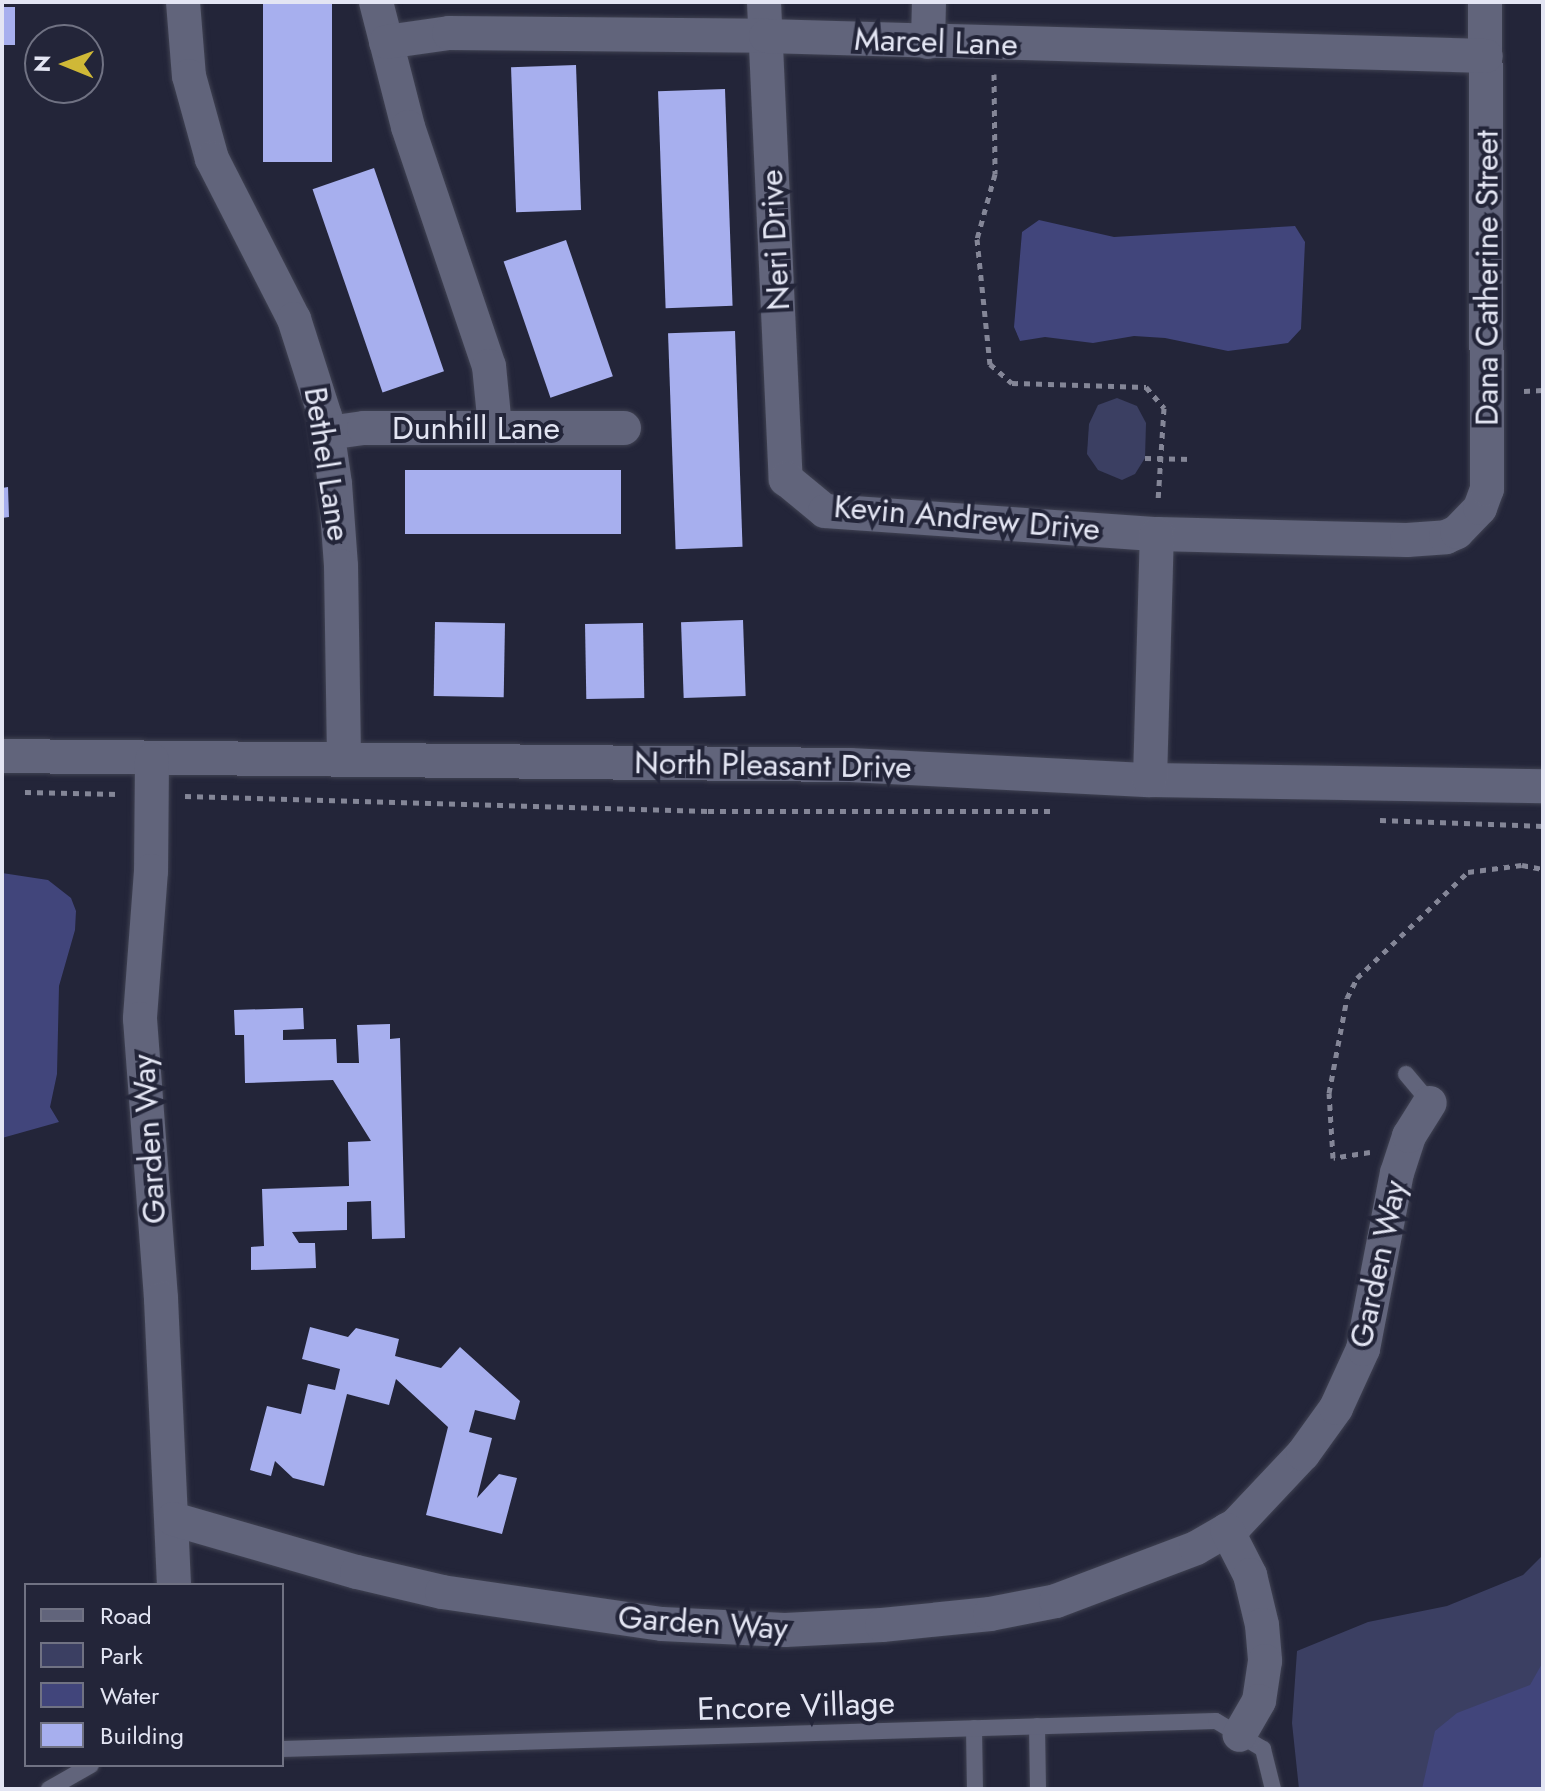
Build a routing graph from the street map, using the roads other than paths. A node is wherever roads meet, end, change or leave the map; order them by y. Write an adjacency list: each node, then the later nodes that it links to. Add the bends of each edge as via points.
1 (183, 2): 12 (street, Bethel Lane, via 189,76 212,159 294,319)
2 (376, 2): 7 (street)
3 (764, 2): 6 (street, Neri Drive)
4 (929, 2): 8 (street)
5 (1485, 2): 9 (street, Dana Catherine Street)
6 (766, 36): 7 (street, Marcel Lane, via 449,33); 8 (street, Marcel Lane); 13 (street, Neri Drive)
7 (386, 42): 10 (street, via 416,150 489,366)
8 (928, 42): 9 (street, Marcel Lane)
9 (1486, 56): 15 (street, Dana Catherine Street, via 1488,479 1480,508)
10 (495, 427): 11 (street, Dunhill Lane); 12 (street, Dunhill Lane)
11 (624, 428)
12 (328, 433): 18 (street, Bethel Lane, via 341,566)
13 (786, 479): 14 (street, Kevin Andrew Drive, via 825,511)
14 (1157, 534): 15 (street, Kevin Andrew Drive); 19 (street)
15 (1446, 537)
16 (2, 756): 17 (street, North Pleasant Drive)
17 (152, 760): 18 (street, North Pleasant Drive); 23 (street, Garden Way, via 151,871 140,1019)
18 (344, 760): 19 (street, North Pleasant Drive, via 913,766)
19 (1150, 780): 20 (street, North Pleasant Drive)
20 (1543, 786)
21 (1406, 1074): 22 (lane)
22 (1430, 1103): 24 (street, Garden Way, via 1406,1146 1363,1349 1336,1408 1264,1499)
23 (173, 1519): 24 (street, Garden Way, via 442,1592 662,1624 785,1630 937,1620 1056,1601 1196,1548); 25 (street, Garden Way)
24 (1227, 1530): 28 (street, via 1250,1575 1265,1661 1259,1701)
25 (174, 1583)
26 (1037, 1726): 27 (lane, Encore Village); 28 (lane, Encore Village, via 1216,1721); 33 (lane)
27 (974, 1728): 29 (lane, Encore Village); 32 (lane)
28 (1239, 1735): 34 (lane, Encore Village, via 1263,1749)
29 (284, 1749)
30 (88, 1767): 31 (lane)
31 (49, 1789)
32 (975, 1789)
33 (1038, 1789)
34 (1273, 1789)

